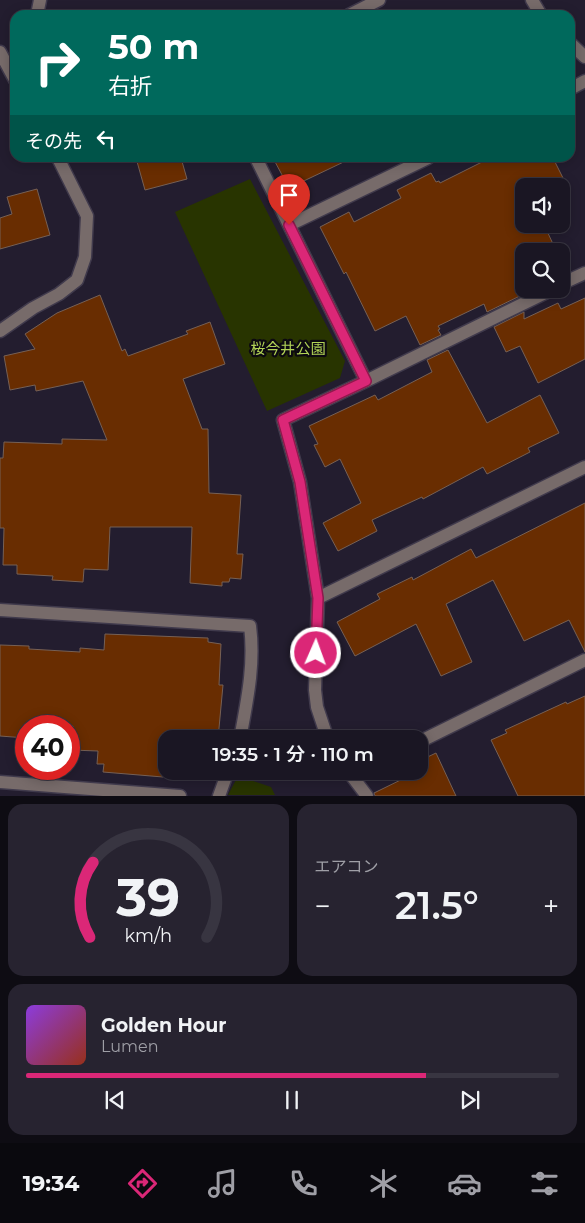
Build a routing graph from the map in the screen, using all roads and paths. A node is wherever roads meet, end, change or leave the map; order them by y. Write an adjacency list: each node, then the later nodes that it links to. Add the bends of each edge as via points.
1 (379, 0): 2 (street)
2 (359, 10)
3 (575, 48): 5 (street)
4 (0, 52): 6 (street)
5 (585, 57)
6 (10, 71)
7 (60, 162): 14 (street, via 87,216 85,257 77,280)
8 (258, 162): 10 (street)
9 (420, 162): 10 (street)
10 (289, 225): 15 (street)
11 (585, 273): 12 (street)
12 (570, 280)
13 (534, 298): 15 (street)
14 (0, 331)
15 (366, 381): 17 (street, via 283,420 300,482)
16 (585, 467): 17 (street)
17 (318, 598): 21 (street, via 315,690)
18 (0, 610): 20 (street, via 250,626 250,688)
19 (585, 660): 22 (street)
20 (242, 730)
21 (324, 730)
22 (428, 738)
23 (225, 780): 27 (street)
24 (357, 780): 28 (street)
25 (0, 782): 26 (street)
26 (180, 796)
27 (219, 796)
28 (367, 796)

